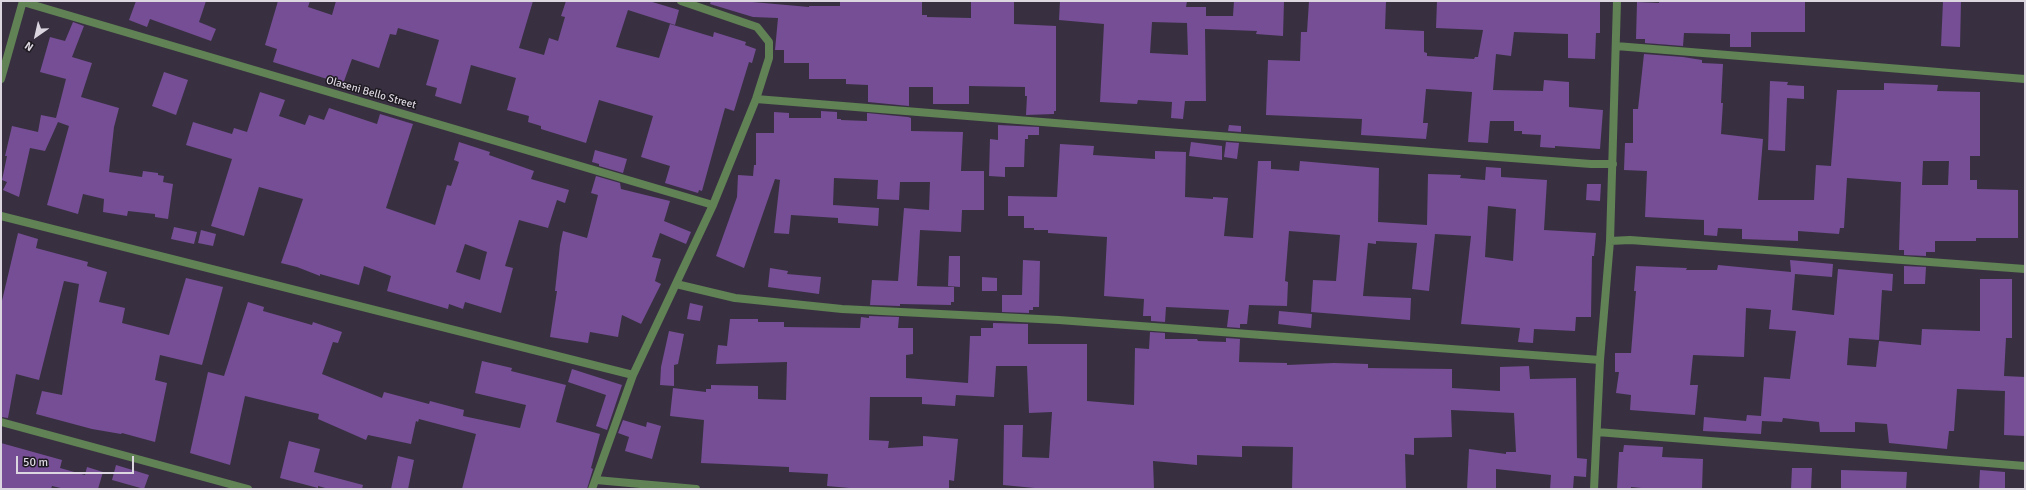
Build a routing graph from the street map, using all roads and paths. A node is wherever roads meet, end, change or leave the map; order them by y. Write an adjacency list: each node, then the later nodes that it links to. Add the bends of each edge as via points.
1 (681, 1): 7 (street, via 757,27 769,42 768,58)
2 (1617, 1): 4 (street)
3 (23, 2): 5 (street); 9 (street, Olaseni Bello Street)
4 (1616, 46): 6 (street); 8 (street)
5 (1, 79)
6 (2025, 79)
7 (756, 99): 8 (street, via 1211,136); 9 (street)
8 (1613, 164): 11 (street)
9 (713, 205): 13 (street)
10 (1, 216): 15 (street)
11 (1610, 241): 12 (street); 14 (street)
12 (2025, 269)
13 (676, 284): 14 (street, via 735,298 842,309 1059,320); 15 (street)
14 (1600, 360): 17 (street)
15 (633, 375): 19 (street)
16 (1, 422): 20 (street)
17 (1597, 432): 18 (street); 23 (street)
18 (2025, 466)
19 (596, 480): 21 (street); 22 (street)
20 (248, 489)
21 (592, 489)
22 (696, 489)
23 (1594, 489)

